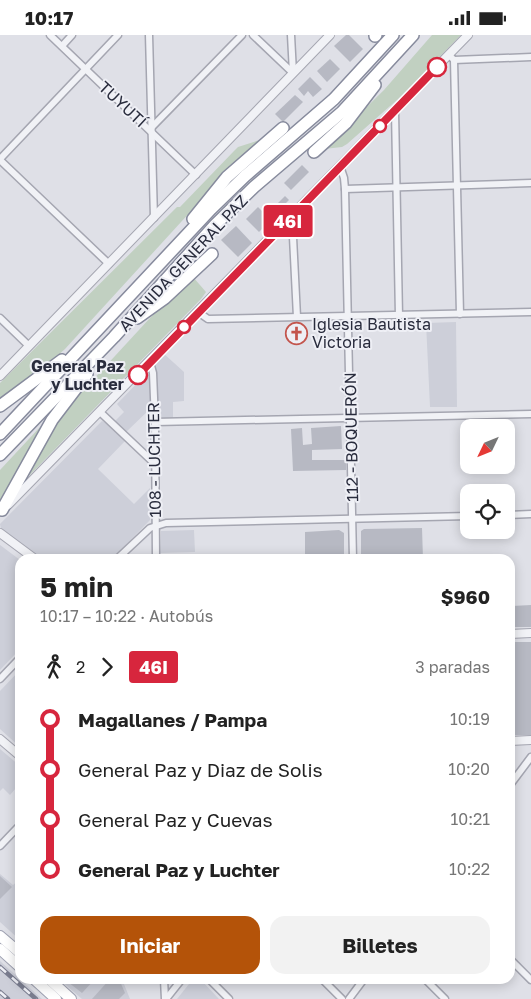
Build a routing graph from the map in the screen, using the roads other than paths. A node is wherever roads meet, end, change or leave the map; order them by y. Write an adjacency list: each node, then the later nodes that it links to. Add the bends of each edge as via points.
1 (50, 35): 12 (street, TUYUTÍ)
2 (72, 35): 12 (street)
3 (118, 35): 15 (street)
4 (149, 35): 19 (street)
5 (242, 35): 19 (street)
6 (253, 35): 16 (street)
7 (291, 35): 16 (street)
8 (330, 35): 16 (street)
9 (393, 35): 32 (highway, AVENIDA GENERAL PAZ, via 339,94 227,193)
10 (468, 35): 13 (street)
11 (410, 37): 20 (highway, via 358,110); 41 (highway, AVENIDA GENERAL PAZ, via 342,112 221,219)
12 (62, 46): 15 (street, TUYUTÍ)
13 (451, 57): 14 (street); 17 (street); 25 (street)
14 (531, 57)
15 (86, 69): 19 (street, TUYUTÍ); 21 (street)
16 (293, 73): 23 (street)
17 (395, 111): 22 (street); 27 (street)
18 (283, 128): 32 (highway, via 226,177)
19 (150, 129): 23 (street, TUYUTÍ); 29 (street)
20 (314, 152)
21 (0, 159): 31 (street)
22 (340, 166): 26 (street, 112 - BOQUERÓN); 28 (street)
23 (196, 175): 29 (street)
24 (531, 183): 25 (street)
25 (457, 186): 27 (street); 35 (street)
26 (345, 189): 27 (street); 36 (street, 112 - BOQUERÓN)
27 (397, 189): 37 (street)
28 (292, 217): 33 (street); 38 (street)
29 (154, 218): 31 (street)
30 (212, 254): 41 (highway, via 154,307)
31 (110, 264): 43 (street)
32 (159, 265): 40 (highway, AVENIDA GENERAL PAZ)
33 (198, 312): 38 (street, via 208,319); 44 (street)
34 (531, 312): 35 (street)
35 (460, 314): 37 (street)
36 (348, 316): 37 (street); 38 (street); 49 (street, 112 - BOQUERÓN)
37 (399, 316)
38 (297, 317)
39 (0, 318): 43 (street)
40 (111, 318): 46 (highway, via 48,372); 51 (highway, AVENIDA GENERAL PAZ)
41 (123, 327): 42 (highway, AVENIDA GENERAL PAZ)
42 (114, 337): 52 (highway, AVENIDA GENERAL PAZ); 54 (highway, via 52,420)
43 (29, 346): 45 (street)
44 (150, 362): 47 (street); 50 (street, 108 - LUCHTER)
45 (0, 376)
46 (0, 406)
47 (100, 412): 53 (street); 54 (street)
48 (531, 414): 49 (street)
49 (351, 417): 50 (street); 58 (street, 112 - BOQUERÓN)
50 (155, 422): 53 (street, 108 - LUCHTER)
51 (0, 434)
52 (0, 455)
53 (155, 464): 59 (street, 108 - LUCHTER)
54 (1, 512)
55 (515, 515): 56 (street)
56 (531, 515)
57 (460, 516): 58 (street)
58 (352, 520): 59 (street); 64 (street, 112 - BOQUERÓN)
59 (155, 525): 62 (street); 63 (street, 108 - LUCHTER)
60 (0, 533): 61 (street)
61 (28, 554)
62 (123, 554)
63 (156, 554)
64 (353, 554)
65 (531, 633): 66 (street)
66 (515, 634)
67 (15, 663): 68 (street)
68 (0, 679)
69 (0, 739): 72 (street)
70 (531, 740): 71 (street)
71 (515, 741)
72 (15, 752)
73 (531, 757): 74 (street)
74 (529, 766): 75 (street)
75 (515, 780)
76 (15, 830): 77 (street)
77 (0, 846)
78 (0, 936): 80 (main road)
79 (0, 949): 81 (main road)
80 (15, 949)
81 (15, 962)
82 (515, 964): 83 (street)
83 (531, 980)
84 (40, 984): 92 (main road)
85 (55, 984): 93 (main road)
86 (164, 984): 94 (street)
87 (178, 984): 94 (street)
88 (214, 984): 95 (street)
89 (327, 984): 96 (street)
90 (360, 984): 97 (street)
91 (430, 984): 98 (street)
92 (56, 999)
93 (72, 999)
94 (165, 999)
95 (229, 999)
96 (342, 999)
97 (349, 999)
98 (444, 999)

